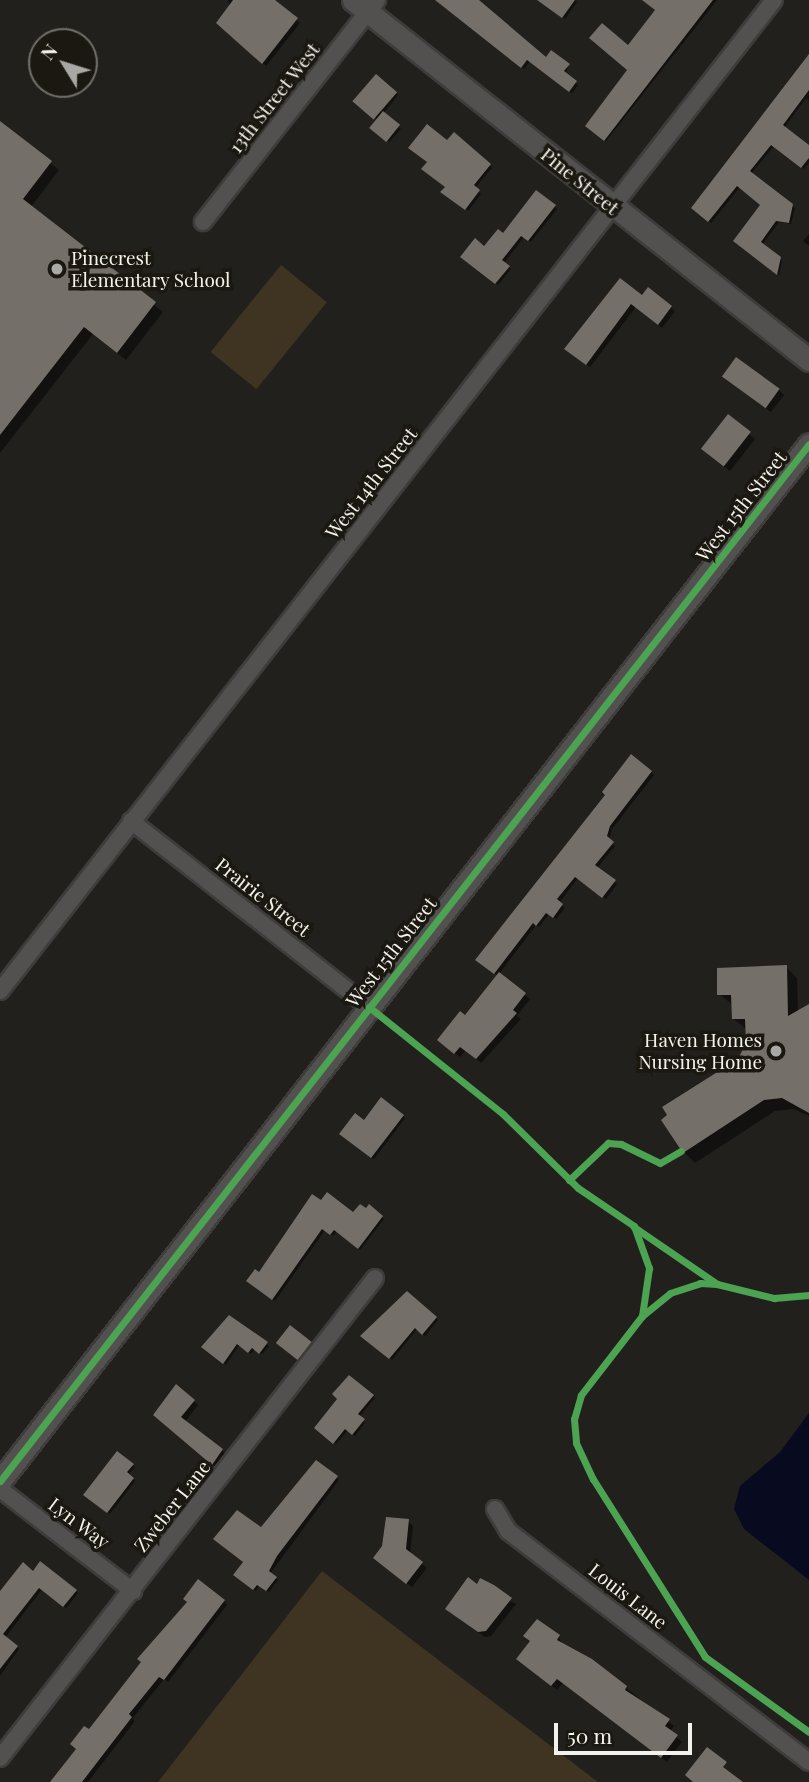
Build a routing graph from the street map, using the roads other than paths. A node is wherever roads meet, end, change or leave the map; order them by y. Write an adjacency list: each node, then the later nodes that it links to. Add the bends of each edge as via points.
1 (774, 0): 3 (street, West 14th Street)
2 (366, 4): 3 (street, Pine Street); 4 (street, 13th Street West)
3 (613, 209): 5 (street, Pine Street); 7 (street, West 14th Street)
4 (203, 222)
5 (809, 360)
6 (809, 444): 9 (street, West 15th Street)
7 (131, 821): 8 (street, West 14th Street); 9 (street, Prairie Street)
8 (0, 990)
9 (369, 1007): 11 (street, West 15th Street)
10 (375, 1278): 14 (street, Zweber Lane)
11 (0, 1481)
12 (0, 1489): 14 (street, Lyn Way)
13 (495, 1509): 16 (street, Louis Lane, via 508,1531)
14 (133, 1591): 15 (street, Zweber Lane)
15 (0, 1758)
16 (809, 1762)

